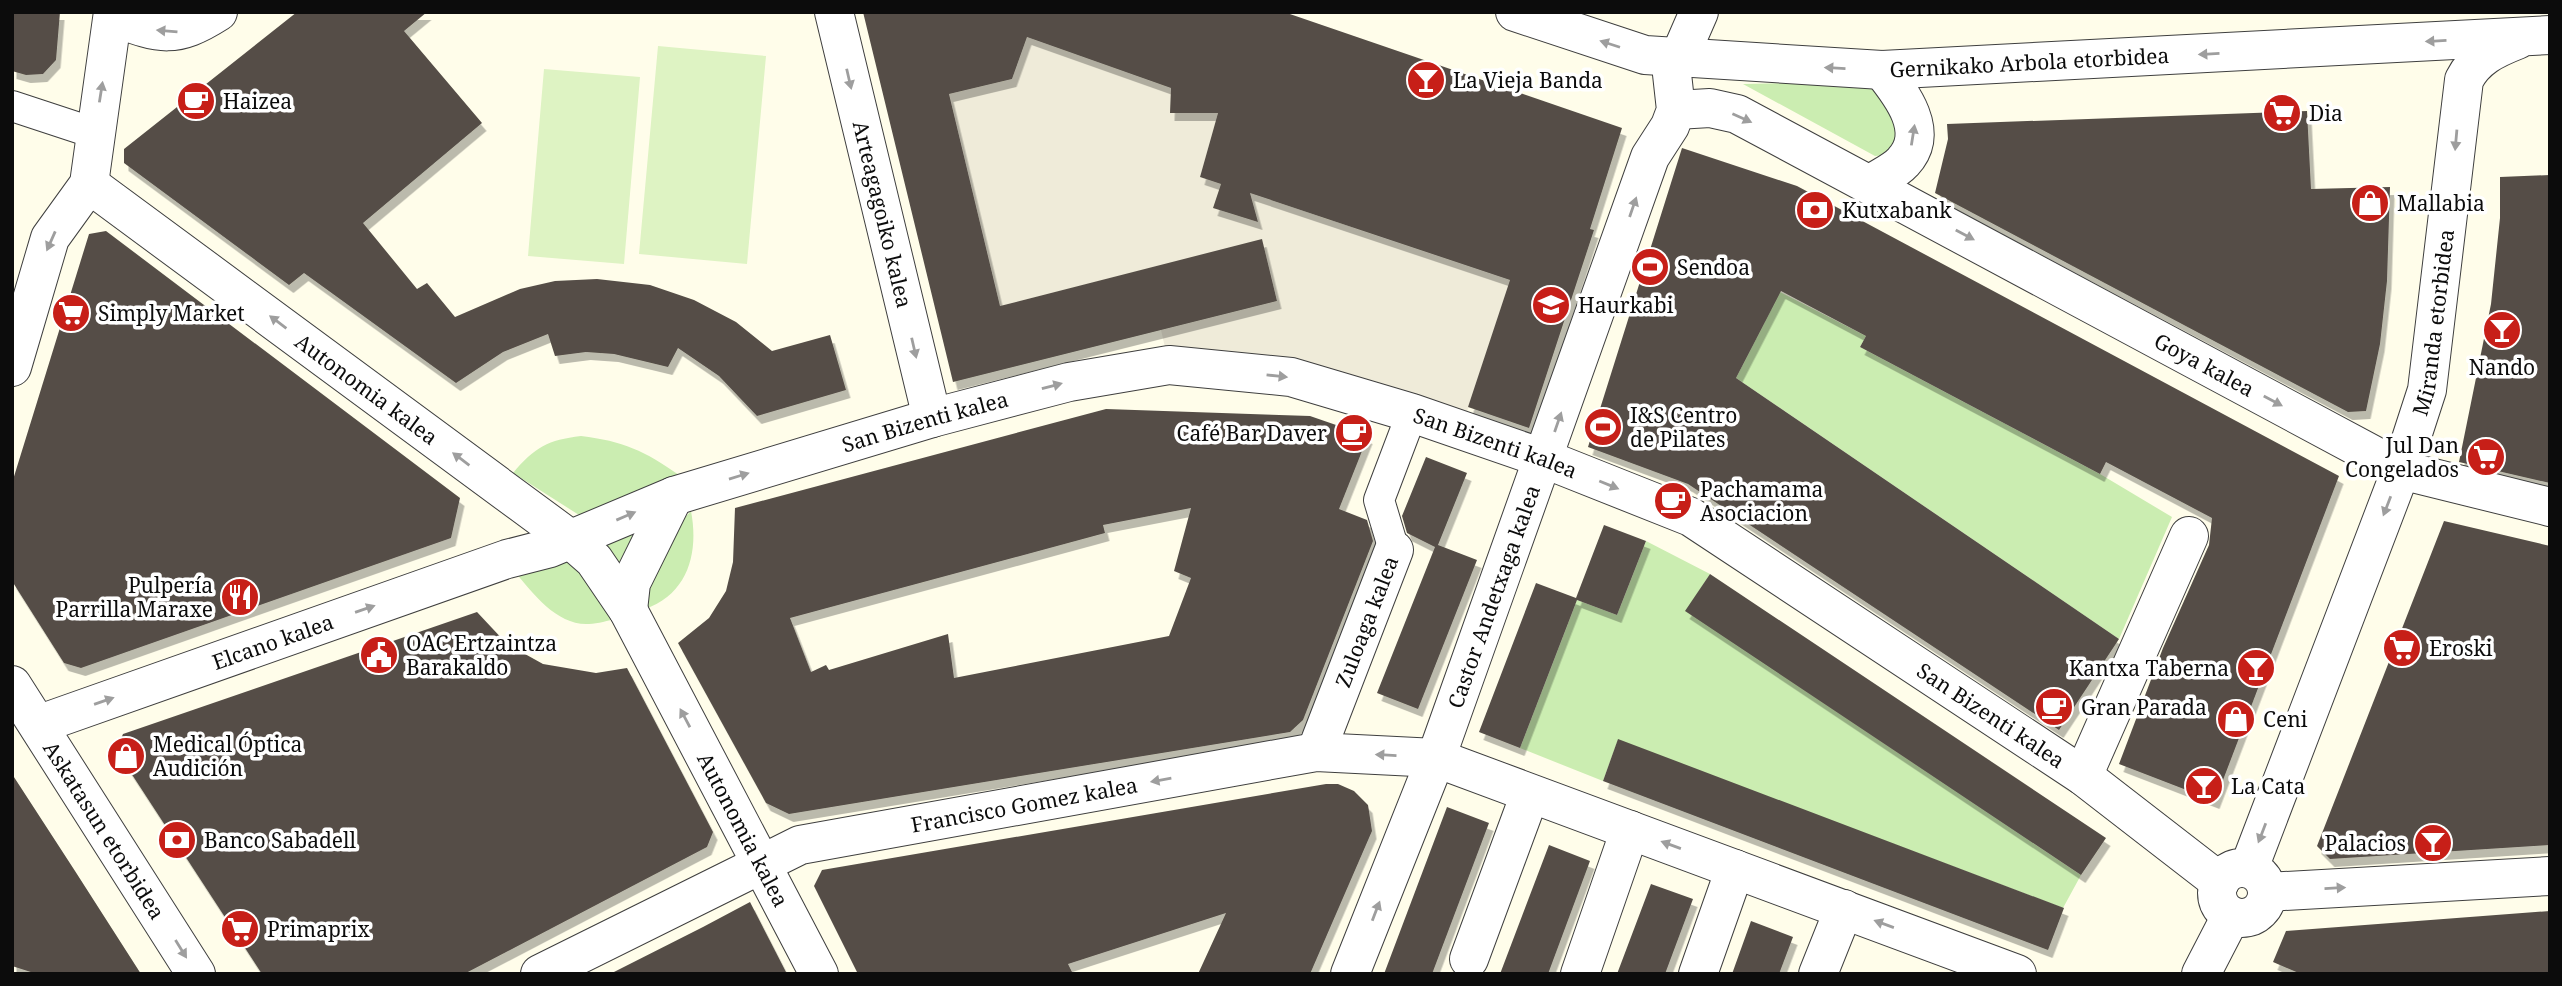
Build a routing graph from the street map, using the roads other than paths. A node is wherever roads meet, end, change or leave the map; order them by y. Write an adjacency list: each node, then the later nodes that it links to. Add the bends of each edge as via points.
1 (218, 12): 5 (street, one-way to 5, via 175,33 144,28)
2 (834, 12): 16 (street, Arteagagoiko kalea, one-way to 16)
3 (1516, 12): 7 (street, Gernikako Arbola etorbidea, one-way to 3, via 1645,55)
4 (1699, 12): 7 (street)
5 (113, 15): 11 (street, one-way to 5)
6 (2539, 36): 8 (street, Gernikako Arbola etorbidea, one-way to 8); 18 (street, Miranda etorbidea, one-way to 18, via 2486,55 2475,62 2464,80 2427,390)
7 (1679, 60): 8 (street, Gernikako Arbola etorbidea, one-way to 7); 10 (street, via 1672,74)
8 (1882, 70): 13 (street, one-way to 8, via 1904,162 1912,144 1914,122 1907,103)
9 (12, 106): 11 (street)
10 (1676, 110): 13 (street, Goya kalea, one-way to 13, via 1710,108 1737,114); 17 (street, Castor Andetxaga kalea, one-way to 10, via 1650,157)
11 (94, 132): 12 (street)
12 (89, 184): 14 (street, one-way to 14, via 50,238); 19 (street, Autonomia kalea, one-way to 12)
13 (1871, 184): 18 (street, Goya kalea, one-way to 18)
14 (12, 367)
15 (1412, 412): 16 (street, San Bizenti kalea, one-way to 15, via 1069,382 1169,365 1291,377); 17 (street, San Bizenti kalea); 24 (street, Zuloaga kalea, via 1379,500)
16 (932, 418): 20 (street, San Bizenti kalea, one-way to 16)
17 (1545, 459): 30 (street, Castor Andetxaga kalea); 31 (street, San Bizenti kalea, one-way to 31, via 1690,517)
18 (2401, 470): 21 (street, Goya kalea); 37 (street, Miranda etorbidea, one-way to 37)
19 (506, 493): 23 (street, Autonomia kalea); 25 (street)
20 (674, 496): 23 (street, Elcano kalea, one-way to 20); 26 (street, via 631,583)
21 (2550, 507)
22 (2189, 536): 31 (street)
23 (570, 539): 25 (street, Elcano kalea); 26 (street, Autonomia kalea, via 594,560)
24 (1394, 550): 29 (street, Zuloaga kalea)
25 (507, 559): 28 (street, Elcano kalea, one-way to 25)
26 (628, 610): 34 (street, Autonomia kalea, one-way to 26)
27 (12, 685): 28 (street, Askatasun etorbidea)
28 (40, 724): 41 (street, Askatasun etorbidea, one-way to 41)
29 (1316, 752): 30 (street, Francisco Gomez kalea, one-way to 29); 34 (street, Francisco Gomez kalea, one-way to 34, via 800,845)
30 (1436, 758): 32 (street, Francisco Gomez kalea); 44 (street, Castor Andetxaga kalea, one-way to 30)
31 (2083, 776): 37 (street, San Bizenti kalea)
32 (1530, 794): 33 (street, Francisco Gomez kalea); 39 (street)
33 (1630, 830): 35 (street, Francisco Gomez kalea, one-way to 33); 45 (street)
34 (761, 862): 42 (street, Francisco Gomez kalea); 43 (street, Autonomia kalea)
35 (1735, 869): 38 (street, Francisco Gomez kalea); 46 (street)
36 (2550, 876): 37 (street, one-way to 36)
37 (2241, 889): 49 (street, Miranda etorbidea)
38 (1844, 909): 40 (street, Francisco Gomez kalea, one-way to 38); 47 (street)
39 (1469, 959)
40 (1936, 959): 48 (street, Francisco Gomez kalea)
41 (196, 974)
42 (540, 974)
43 (819, 974)
44 (1350, 974)
45 (1580, 974)
46 (1698, 974)
47 (1818, 974)
48 (2017, 974)
49 (2201, 974)

